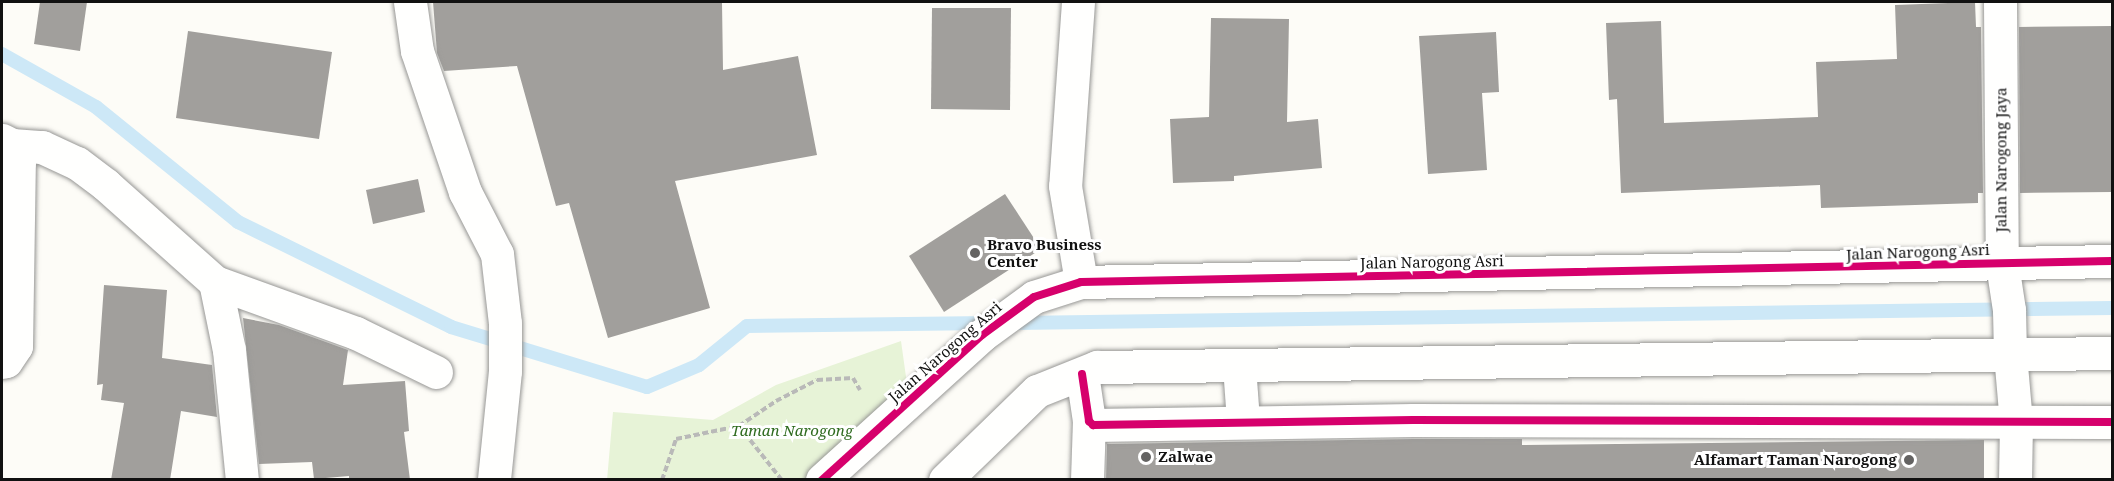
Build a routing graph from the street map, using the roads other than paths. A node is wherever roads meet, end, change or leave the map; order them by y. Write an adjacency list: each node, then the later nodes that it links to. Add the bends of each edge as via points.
1 (410, 2): 20 (street, via 417,51 461,182 497,254 505,323)
2 (1078, 2): 8 (street, via 1065,186)
3 (2000, 2): 6 (street, Jalan Narogong Jaya)
4 (7, 143): 7 (street, via 42,147 77,163); 11 (street, via 18,153 19,162 16,346)
5 (2112, 261): 6 (street, Jalan Narogong Asri)
6 (2004, 277): 8 (street, Jalan Narogong Asri); 9 (street, Jalan Narogong Jaya)
7 (215, 282): 13 (street, via 356,333); 19 (street, via 229,350)
8 (1081, 282): 21 (street, Jalan Narogong Asri, via 1034,297 982,335)
9 (2010, 344): 10 (street); 12 (street); 18 (street, Jalan Narogong Jaya)
10 (2112, 353)
11 (2, 362)
12 (1239, 366): 14 (street, via 1097,367); 16 (street)
13 (436, 372)
14 (1082, 374): 15 (street); 22 (street, via 1037,391)
15 (1089, 421): 16 (street, via 1093,425); 23 (street)
16 (1243, 421): 18 (street)
17 (2112, 422): 18 (street)
18 (2016, 423): 24 (street, Jalan Narogong Jaya)
19 (242, 480)
20 (494, 480)
21 (822, 480)
22 (945, 480)
23 (1087, 480)
24 (2015, 480)

